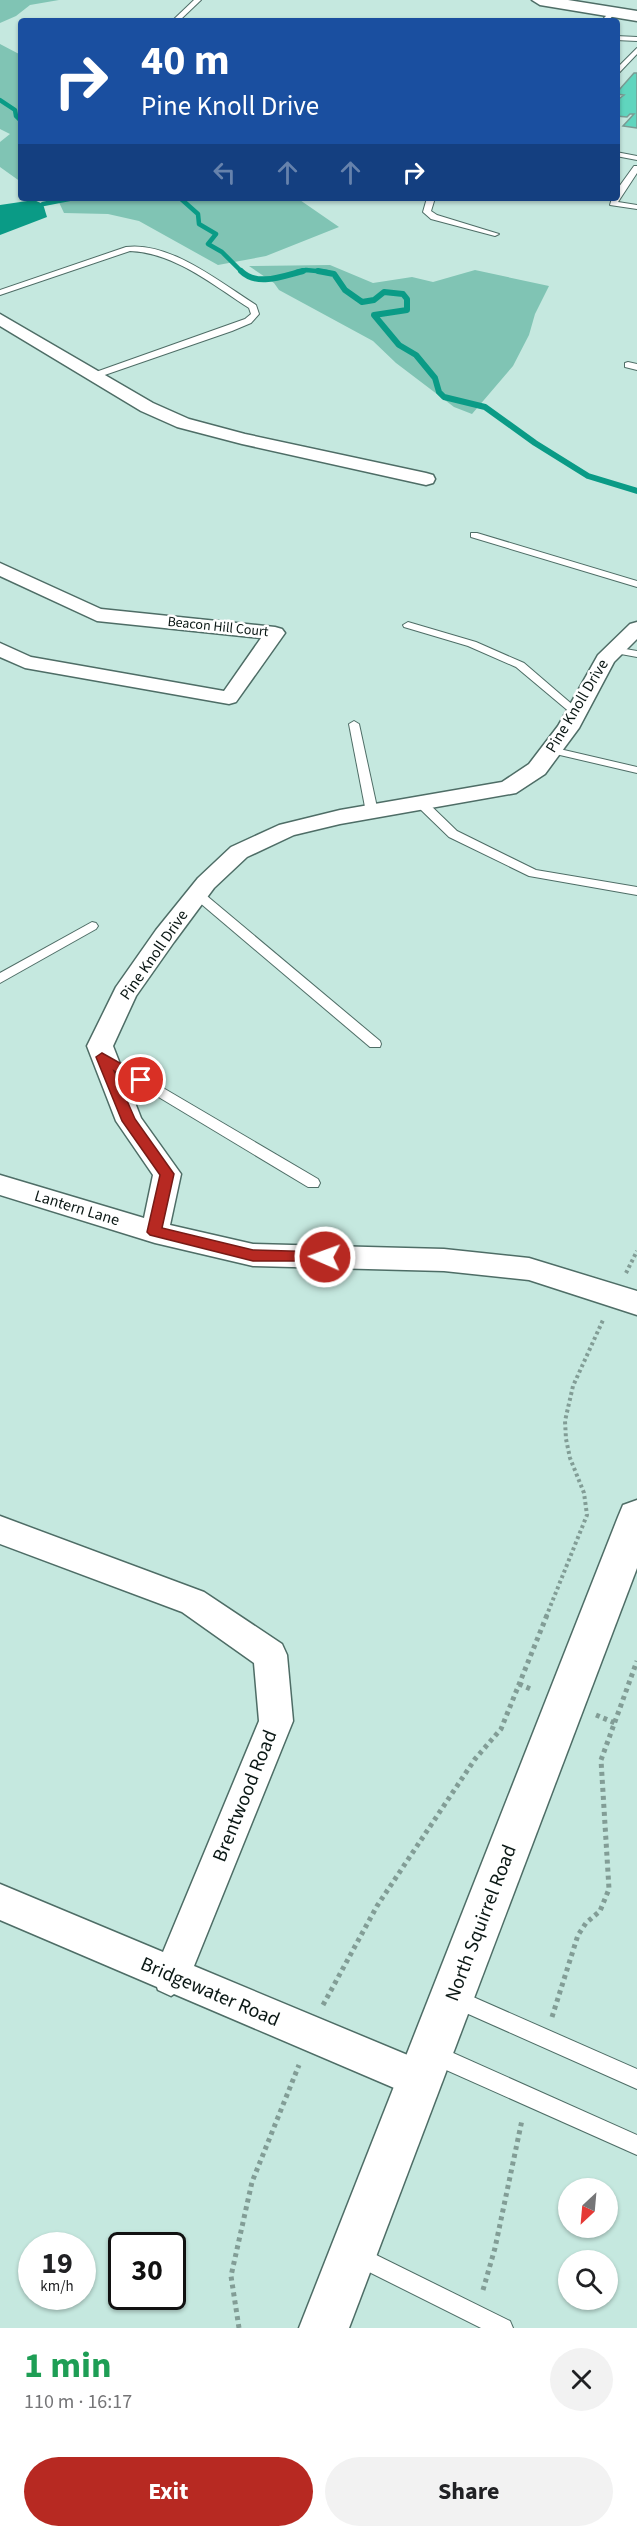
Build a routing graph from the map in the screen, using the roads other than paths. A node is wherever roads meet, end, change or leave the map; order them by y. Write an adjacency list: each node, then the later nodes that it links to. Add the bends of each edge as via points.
1 (198, 0): 7 (lane)
2 (540, 0): 6 (street)
3 (624, 0): 4 (street)
4 (637, 2)
5 (637, 16): 6 (street)
6 (609, 17)
7 (178, 18)
8 (620, 38): 9 (lane)
9 (637, 39)
10 (637, 50): 11 (lane)
11 (620, 69)
12 (620, 155): 13 (lane)
13 (637, 158)
14 (637, 168): 15 (lane)
15 (620, 194)
16 (430, 201): 19 (lane, via 427,212 434,217)
17 (614, 201): 18 (lane)
18 (637, 207)
19 (495, 234)
20 (0, 293): 22 (lane, via 141,248 164,254 253,307 255,314 248,321 228,330)
21 (0, 319): 22 (street)
22 (96, 375): 23 (street, via 147,407 183,423)
23 (426, 479)
24 (474, 535): 26 (lane)
25 (0, 569): 29 (street, Beacon Hill Court, via 97,615 275,633 229,698 25,663)
26 (637, 584)
27 (408, 625): 32 (lane, via 472,644 520,665)
28 (637, 628): 30 (street, Pine Knoll Drive)
29 (0, 648)
30 (614, 650): 31 (lane); 32 (street, Pine Knoll Drive, via 604,659)
31 (637, 654)
32 (576, 712): 34 (street, Pine Knoll Drive)
33 (354, 724): 37 (lane)
34 (551, 750): 35 (lane); 36 (street, Pine Knoll Drive, via 537,769 508,788)
35 (637, 770)
36 (422, 804): 37 (street, Pine Knoll Drive); 38 (lane, via 453,834 533,873)
37 (372, 812): 39 (street, Pine Knoll Drive, via 287,830 239,852)
38 (637, 891)
39 (197, 894): 42 (lane); 43 (street, Pine Knoll Drive, via 125,993 100,1046)
40 (92, 926): 41 (lane)
41 (0, 979)
42 (375, 1044)
43 (102, 1057): 44 (lane); 46 (street, via 129,1121 167,1174)
44 (313, 1183)
45 (0, 1185): 46 (street, Lantern Lane)
46 (154, 1232): 47 (street, via 253,1255 444,1260 529,1269)
47 (630, 1293)
48 (637, 1517): 52 (street, North Squirrel Road)
49 (0, 1530): 51 (street, Brentwood Road, via 193,1602 270,1655 276,1720)
50 (0, 1902): 51 (street, Bridgewater Road)
51 (171, 1977): 53 (street, Bridgewater Road)
52 (452, 1997): 53 (street, North Squirrel Road); 54 (lane)
53 (425, 2067): 55 (lane); 56 (street, North Squirrel Road)
54 (637, 2079)
55 (637, 2145)
56 (353, 2253): 57 (street, North Squirrel Road); 58 (lane)
57 (324, 2328)
58 (503, 2328)

